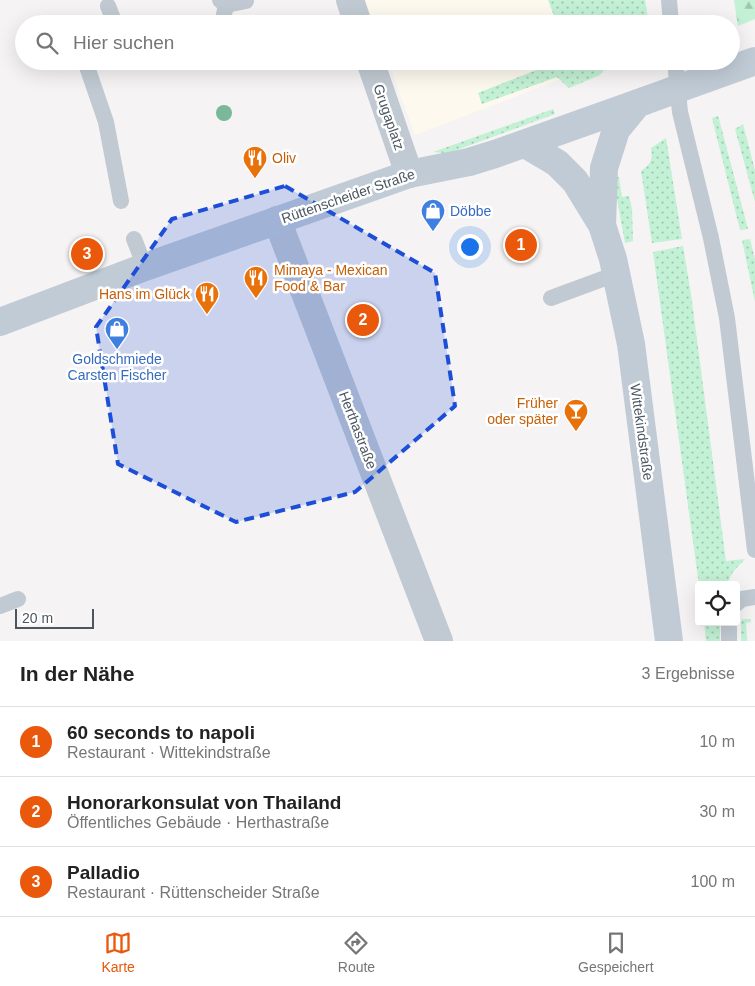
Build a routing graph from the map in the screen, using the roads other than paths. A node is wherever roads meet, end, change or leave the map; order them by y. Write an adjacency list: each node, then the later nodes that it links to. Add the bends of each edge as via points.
1 (350, 0): 8 (street)
2 (669, 0): 9 (lane)
3 (246, 1): 4 (lane)
4 (223, 2): 7 (lane)
5 (108, 6): 6 (lane)
6 (112, 15)
7 (222, 15)
8 (355, 15)
9 (670, 15)
10 (755, 61): 11 (street, Rüttenscheider Straße, bridge)
11 (740, 66)
12 (88, 70): 19 (lane, via 106,122)
13 (373, 70): 18 (street, Grugaplatz)
14 (676, 70): 27 (lane, via 680,112 727,318)
15 (730, 70): 16 (street, Rüttenscheider Straße, bridge)
16 (641, 102): 17 (street, Rüttenscheider Straße); 21 (street, Wittekindstraße, via 616,130 604,168)
17 (524, 144): 18 (street, Rüttenscheider Straße, via 469,162); 21 (street, Wittekindstraße, via 557,163 575,181)
18 (409, 174): 20 (street, Rüttenscheider Straße)
19 (121, 201)
20 (278, 220): 23 (street, Rüttenscheider Straße); 33 (street, Herthastraße)
21 (602, 225): 24 (street, Wittekindstraße)
22 (134, 239): 23 (lane)
23 (145, 267): 26 (street, Rüttenscheider Straße)
24 (616, 274): 25 (lane); 34 (street, Wittekindstraße, via 631,344)
25 (551, 298)
26 (0, 322)
27 (755, 550)
28 (755, 596): 30 (lane)
29 (18, 599): 31 (lane)
30 (740, 601)
31 (0, 606)
32 (729, 626): 35 (lane)
33 (439, 641)
34 (669, 641)
35 (730, 641)

